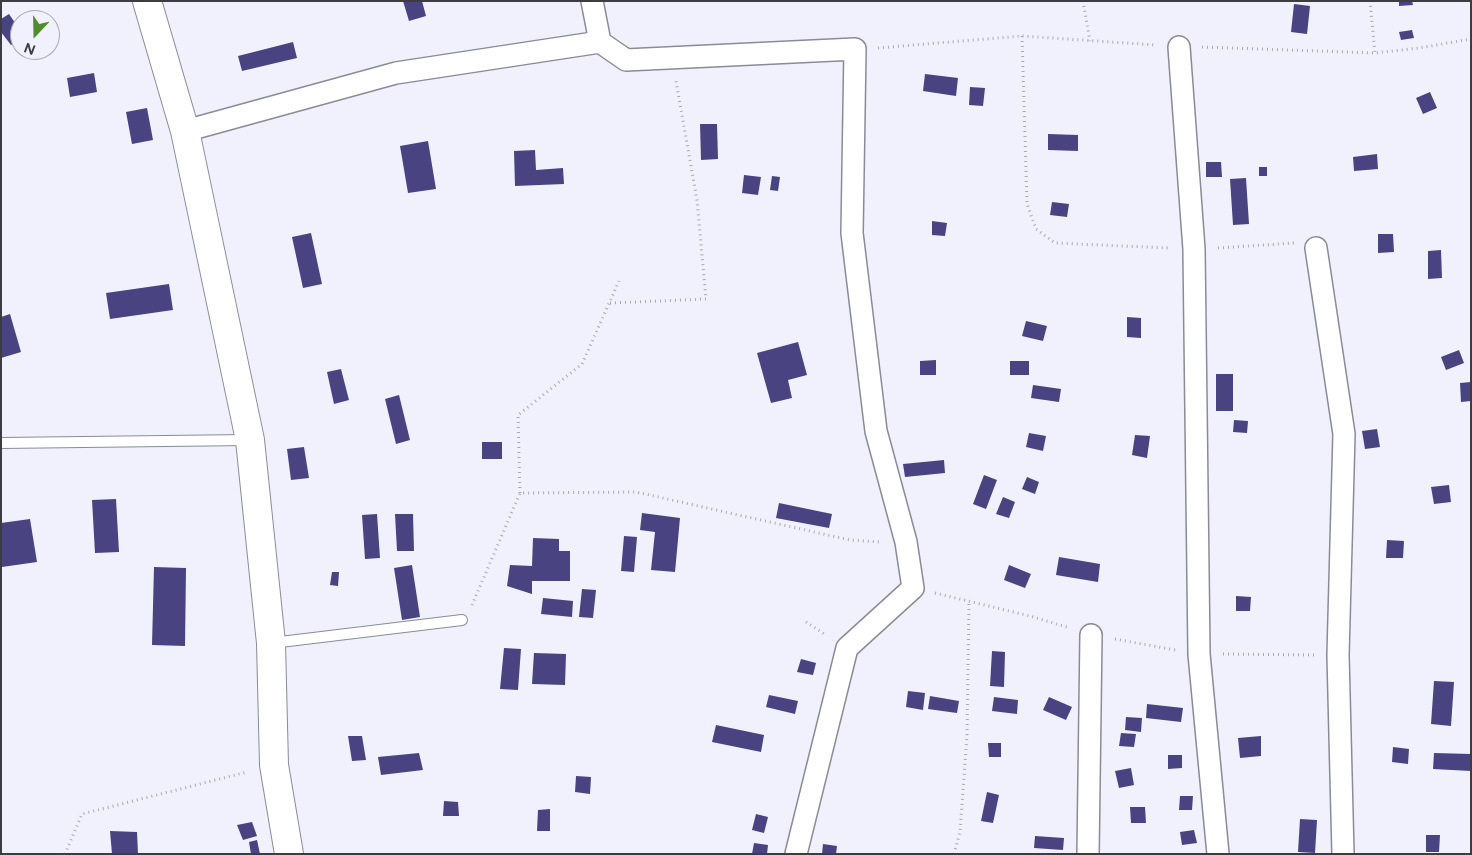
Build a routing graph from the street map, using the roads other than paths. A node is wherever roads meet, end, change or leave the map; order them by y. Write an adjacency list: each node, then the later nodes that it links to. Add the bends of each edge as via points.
1 (147, 1): 5 (street)
2 (592, 1): 3 (street)
3 (600, 42): 5 (street, via 396,73); 13 (street, via 626,60 855,49 852,233 876,430 906,542 913,588 847,648)
4 (1179, 47): 15 (street, via 1194,249 1199,654)
5 (185, 131): 7 (street)
6 (1316, 248): 16 (street, via 1344,434 1338,655)
7 (250, 440): 8 (lane); 11 (street)
8 (1, 443)
9 (462, 620): 11 (lane)
10 (1091, 635): 14 (street)
11 (271, 643): 12 (street, via 274,765)
12 (289, 854)
13 (796, 854)
14 (1088, 854)
15 (1218, 854)
16 (1343, 854)

